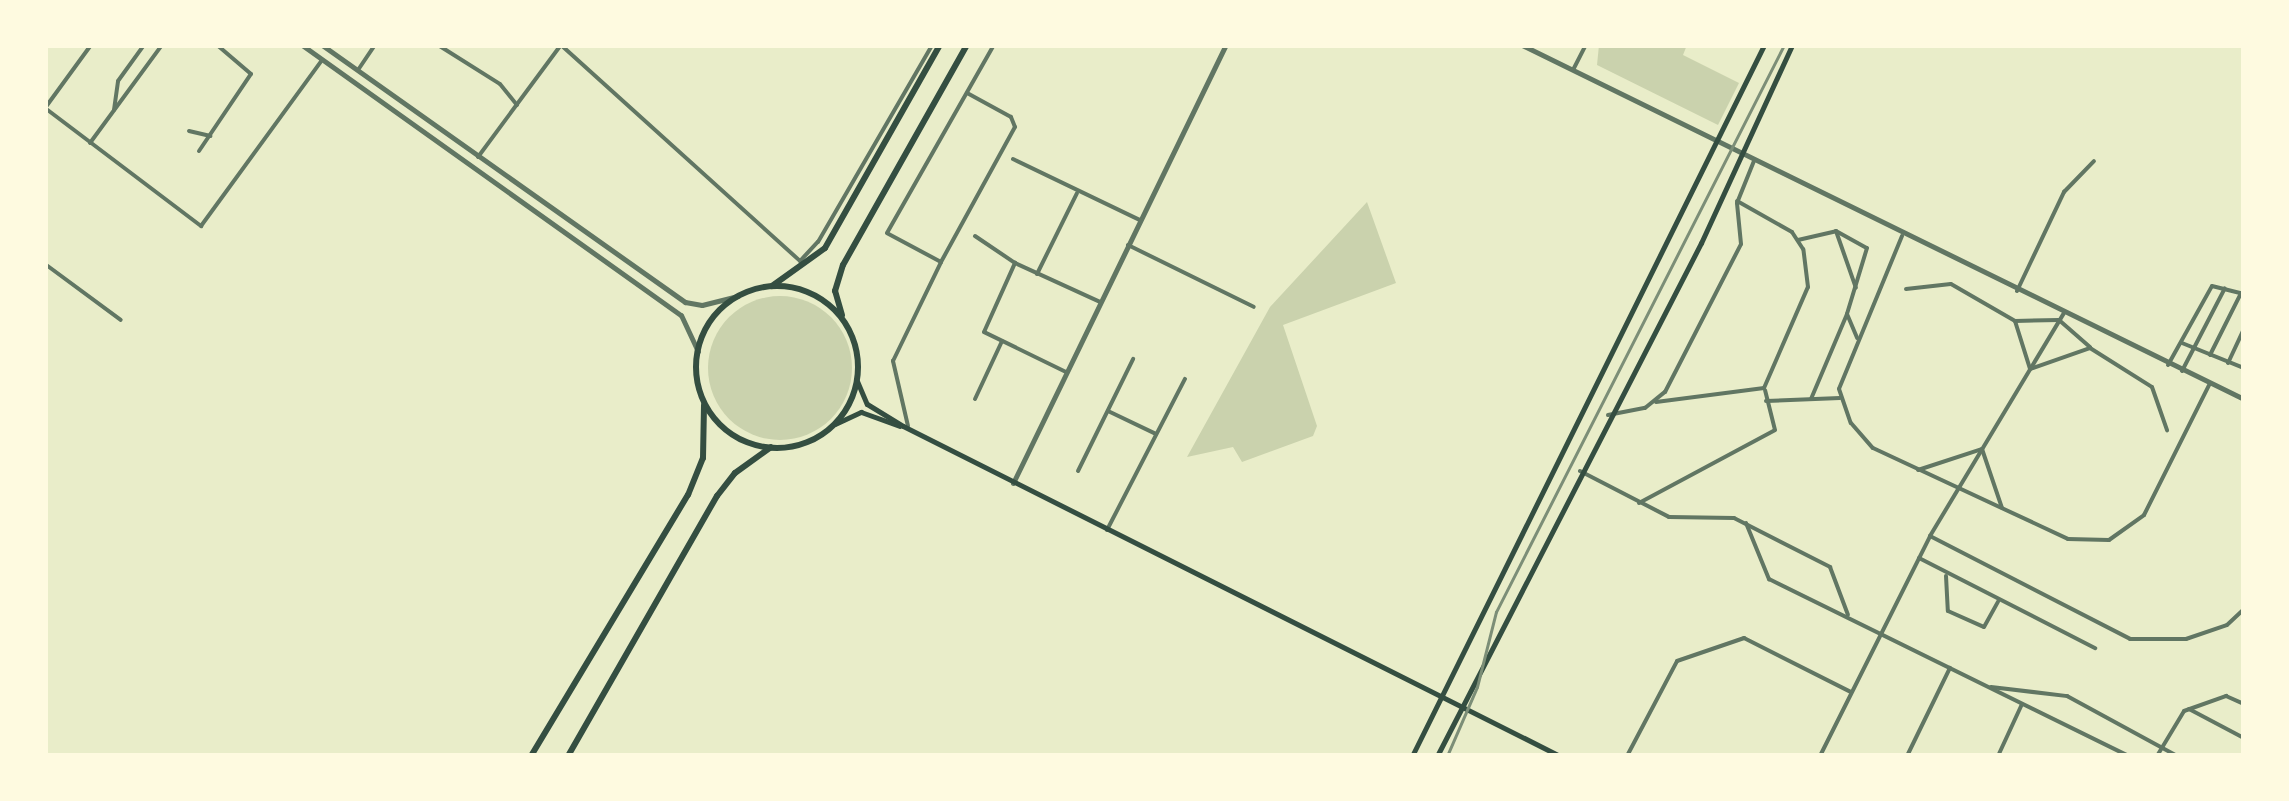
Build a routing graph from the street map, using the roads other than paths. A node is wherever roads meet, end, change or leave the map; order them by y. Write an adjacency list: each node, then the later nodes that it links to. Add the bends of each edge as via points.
1 (91, 45): 23 (street)
2 (144, 45): 25 (street, via 118,81)
3 (162, 45): 25 (street)
4 (217, 45): 27 (street, via 250,74)
5 (302, 45): 19 (street)
6 (322, 45): 20 (street)
7 (375, 45): 20 (street)
8 (438, 45): 24 (street, via 500,84)
9 (561, 45): 10 (street, via 800,261 818,242); 24 (street)
10 (932, 45)
11 (940, 45): 52 (main road, via 825,248)
12 (967, 45): 66 (main road, via 839,273 836,299)
13 (994, 45): 22 (street)
14 (1226, 45): 42 (street)
15 (1522, 45): 21 (street)
16 (1586, 45): 21 (street)
17 (1764, 45): 28 (main road)
18 (1792, 45): 32 (main road)
19 (322, 60): 29 (street, via 201,226); 33 (street)
20 (358, 70): 30 (street)
21 (1573, 70): 28 (street)
22 (967, 93): 48 (street, via 1011,118 1015,127); 48 (street, via 887,233)
23 (46, 104): 29 (street)
24 (517, 106): 34 (street)
25 (114, 110): 29 (street)
26 (189, 131): 27 (street)
27 (210, 136): 31 (street)
28 (1715, 142): 32 (street); 121 (main road)
29 (90, 143)
30 (464, 147): 33 (street); 34 (street)
31 (199, 151)
32 (1738, 153): 36 (street); 94 (main road, via 1702,243)
33 (458, 156): 41 (street)
34 (478, 157): 39 (street)
35 (1013, 159): 38 (street)
36 (1754, 161): 40 (street); 45 (street)
37 (2094, 161): 56 (street, via 2064,192)
38 (1078, 190): 42 (street); 51 (street)
39 (541, 201): 41 (street); 58 (street, via 685,302)
40 (1737, 201): 46 (street); 92 (street, via 1741,244)
41 (534, 210): 73 (street, via 682,316)
42 (1140, 220): 47 (street)
43 (1836, 231): 46 (street); 55 (street); 55 (street, via 1867,248)
44 (974, 236): 49 (street)
45 (1902, 236): 56 (street); 68 (street)
46 (1798, 240): 85 (street, via 1808,288)
47 (1128, 245): 59 (street); 60 (street)
48 (941, 262): 96 (street, via 893,360)
49 (1015, 263): 51 (street); 69 (street, via 984,332)
50 (45, 264): 63 (street)
51 (1038, 274): 59 (street)
52 (772, 286): 58 (main road); 66 (main road, via 815,295)
53 (2224, 288): 57 (street); 70 (street, via 2209,290); 72 (street)
54 (1906, 289): 65 (street, via 1950,284)
55 (1857, 290): 62 (street)
56 (2017, 291): 61 (street)
57 (2242, 294): 74 (street)
58 (738, 296): 73 (main road, via 713,320)
59 (1100, 302): 81 (street)
60 (1254, 307)
61 (2064, 313): 64 (street); 77 (street)
62 (1848, 314): 68 (street); 89 (street)
63 (121, 320)
64 (2059, 320): 65 (street); 71 (street); 79 (street)
65 (2015, 322): 79 (street)
66 (847, 325): 83 (main road)
67 (2244, 329): 76 (street)
68 (1857, 338): 87 (street)
69 (1002, 341): 81 (street); 86 (street)
70 (2182, 343): 72 (street); 77 (street)
71 (2090, 348): 79 (street); 97 (street, via 2152,387)
72 (2195, 349): 74 (street); 80 (street)
73 (698, 351): 88 (main road)
74 (2210, 355): 76 (street)
75 (1133, 359): 93 (street)
76 (2228, 362): 78 (street)
77 (2168, 365): 80 (street)
78 (2244, 368)
79 (2030, 369): 100 (street)
80 (2182, 371): 84 (street)
81 (1066, 372): 104 (street)
82 (1185, 379): 98 (street)
83 (857, 380): 95 (main road); 96 (main road, via 868,404)
84 (2210, 385): 90 (street); 107 (street, via 2154,498 2129,531 2109,540 2068,539)
85 (1764, 388): 91 (street); 92 (street)
86 (975, 398)
87 (1840, 398): 89 (street); 101 (street, via 1861,438)
88 (703, 399): 99 (main road, via 731,433); 128 (main road, via 706,438 692,486)
89 (1811, 399): 91 (street)
90 (2244, 399)
91 (1766, 400): 106 (street, via 1774,430)
92 (1656, 402): 94 (street)
93 (1108, 410): 98 (street); 103 (street)
94 (1608, 415): 102 (main road)
95 (835, 424): 96 (main road, via 860,412); 99 (main road, via 809,442)
96 (905, 427): 104 (main road)
97 (2167, 430)
98 (1156, 434): 109 (street)
99 (772, 447): 129 (main road, via 734,473 717,496)
100 (1982, 449): 101 (street); 105 (street); 107 (street)
101 (1918, 470): 105 (street)
102 (1580, 471): 106 (street); 124 (main road)
103 (1078, 472)
104 (1014, 483): 109 (main road)
105 (1958, 489): 107 (street); 110 (street)
106 (1639, 503): 108 (street, via 1668,516)
107 (2003, 509)
108 (1746, 523): 115 (street, via 1830,567); 115 (street, via 1769,579)
109 (1106, 530): 121 (main road)
110 (1930, 536): 111 (street); 114 (street, via 2130,638 2186,639 2227,625)
111 (1919, 558): 112 (street); 116 (street)
112 (1946, 576): 113 (street); 113 (street, via 1948,611 1984,626)
113 (1998, 602): 117 (street)
114 (2244, 609)
115 (1849, 618): 116 (street)
116 (1880, 634): 118 (street); 120 (street)
117 (2095, 648)
118 (1950, 668): 119 (street); 135 (street)
119 (1986, 687): 122 (street); 127 (street, via 2067,696)
120 (1851, 692): 133 (street, via 1744,638 1677,661); 134 (street)
121 (1442, 696): 124 (main road); 130 (main road)
122 (2022, 704): 136 (street); 137 (street)
123 (2244, 704): 125 (street, via 2226,696)
124 (1463, 706): 131 (main road); 132 (main road)
125 (2188, 709): 126 (street); 127 (street)
126 (2244, 738)
127 (2162, 748): 138 (street); 139 (street)
128 (531, 756)
129 (568, 756)
130 (1412, 756)
131 (1437, 756)
132 (1560, 756)
133 (1627, 756)
134 (1820, 756)
135 (1907, 756)
136 (1998, 756)
137 (2128, 756)
138 (2157, 756)
139 (2178, 756)

